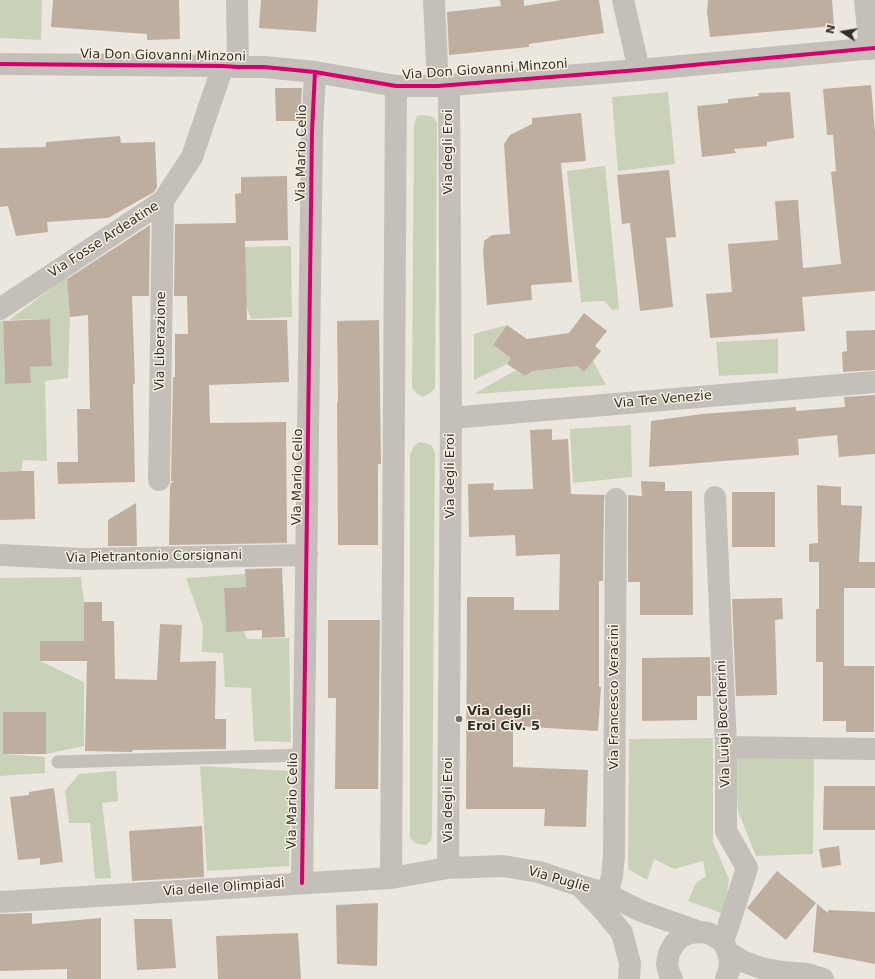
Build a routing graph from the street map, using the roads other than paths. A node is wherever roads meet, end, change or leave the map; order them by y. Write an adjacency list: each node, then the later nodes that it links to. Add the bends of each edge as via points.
1 (237, 0): 7 (street, Via Fosse Ardeatine)
2 (434, 0): 10 (street, Via degli Eroi)
3 (623, 0): 8 (street)
4 (865, 0): 5 (street)
5 (872, 48): 8 (street, Via Don Giovanni Minzoni)
6 (0, 64): 7 (street, Via Don Giovanni Minzoni)
7 (231, 66): 9 (street, Via Don Giovanni Minzoni); 12 (street, Via Fosse Ardeatine, via 192,157)
8 (639, 70): 10 (street, Via Don Giovanni Minzoni)
9 (315, 72): 11 (street, Via Don Giovanni Minzoni); 19 (street, Via Mario Celio, via 312,132)
10 (444, 85): 11 (street, Via Don Giovanni Minzoni); 15 (street, Via degli Eroi)
11 (396, 86): 26 (street)
12 (163, 201): 13 (street, Via Fosse Ardeatine); 16 (street, Via Liberazione)
13 (0, 309)
14 (875, 382): 15 (street, Via Tre Venezie)
15 (451, 418): 25 (street, Via degli Eroi)
16 (159, 480)
17 (715, 497): 21 (street, Via Luigi Boccherini)
18 (616, 499): 29 (street, Via Francesco Veracini, via 614,855)
19 (307, 555): 20 (street, Via Pietrantonio Corsignani, via 83,559); 23 (street, Via Mario Celio)
20 (0, 556)
21 (726, 747): 22 (street); 33 (street, Via Luigi Boccherini, via 726,831 747,868)
22 (875, 749)
23 (304, 755): 24 (lane); 27 (street, Via Mario Celio)
24 (58, 762)
25 (448, 868): 26 (street, Via delle Olimpiadi); 28 (street, Via Puglie, via 503,866 539,872)
26 (391, 878): 27 (street, Via delle Olimpiadi)
27 (302, 883): 30 (street, Via delle Olimpiadi)
28 (578, 885): 29 (street, Via Puglie); 36 (street, via 622,934 630,963)
29 (607, 894): 31 (street, Via Puglie)
30 (0, 902)
31 (641, 911): 32 (street, Via Puglie); 34 (street, Via Puglie, via 663,936)
32 (700, 932): 33 (street, Via Puglie, via 712,935); 34 (street, via 681,937 674,944)
33 (726, 947): 35 (street, via 742,961); 37 (street, via 730,961)
34 (668, 969)
35 (782, 972): 38 (street); 39 (street, via 807,974)
36 (629, 979)
37 (726, 979)
38 (743, 979)
39 (823, 979)

